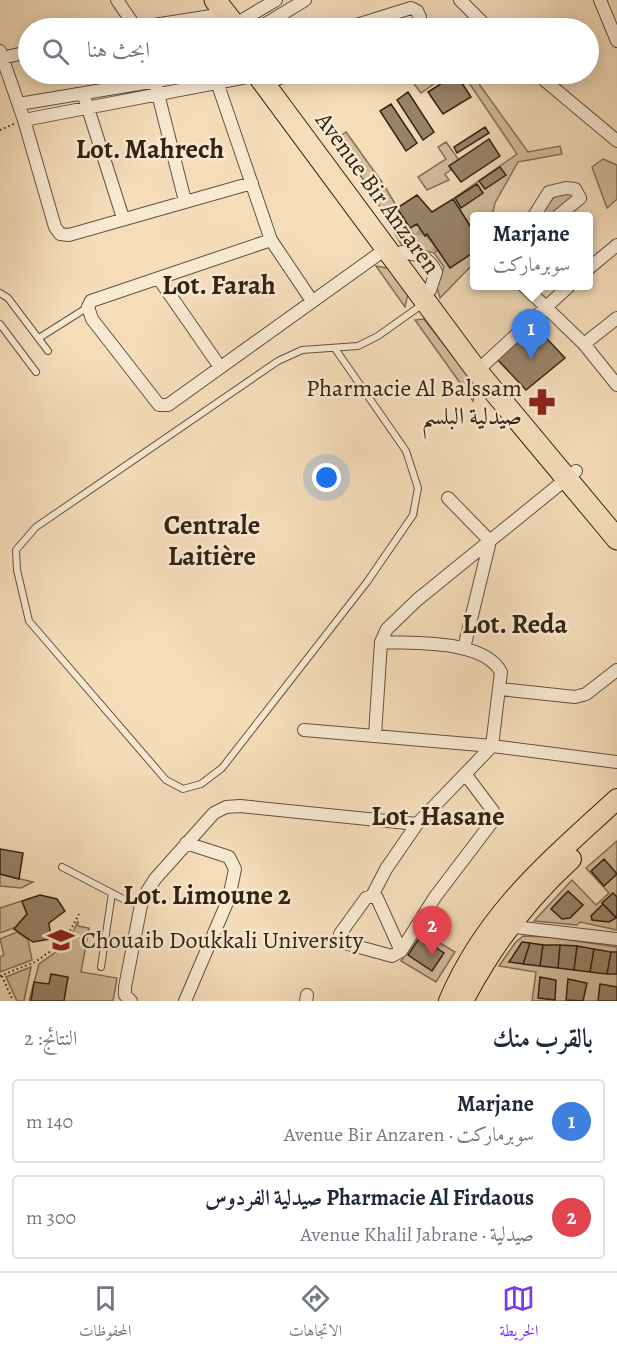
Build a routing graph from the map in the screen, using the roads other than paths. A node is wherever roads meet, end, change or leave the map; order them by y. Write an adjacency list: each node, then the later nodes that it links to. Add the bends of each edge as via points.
1 (117, 0): 6 (street)
2 (276, 0): 7 (street)
3 (305, 0): 8 (street)
4 (460, 0): 11 (street)
5 (600, 0): 12 (street)
6 (129, 18)
7 (222, 18)
8 (275, 18)
9 (381, 18): 10 (street, via 411,9)
10 (420, 18)
11 (478, 18)
12 (617, 41)
13 (18, 53): 14 (street)
14 (1, 55): 22 (street)
15 (166, 84): 20 (street)
16 (193, 84): 20 (street)
17 (218, 84): 28 (street)
18 (277, 84): 35 (highway, Avenue Bir Anzaren)
19 (549, 84): 26 (street)
20 (156, 87): 21 (street); 23 (street); 29 (street)
21 (84, 94): 22 (street); 23 (street)
22 (19, 104): 24 (street)
23 (87, 107): 24 (street); 32 (street)
24 (24, 120): 32 (street, via 60,234 69,235)
25 (617, 126): 26 (street)
26 (605, 133): 27 (street)
27 (617, 141)
28 (252, 183): 29 (street); 33 (street)
29 (185, 201): 32 (street)
30 (536, 212): 31 (street, via 549,192 575,189 580,198)
31 (563, 212)
32 (123, 218)
33 (271, 240): 37 (street); 42 (street)
34 (617, 245): 36 (street)
35 (395, 250): 41 (highway, Avenue Bir Anzaren); 42 (street)
36 (593, 265)
37 (159, 279): 43 (street, via 97,299); 51 (street)
38 (529, 290): 44 (street)
39 (564, 290): 44 (street)
40 (0, 293): 47 (lane)
41 (428, 296): 49 (lane, via 378,336); 52 (highway, Avenue Bir Anzaren)
42 (312, 301): 51 (street)
43 (88, 307): 47 (lane); 51 (street, via 92,319 159,405 168,405)
44 (546, 307): 48 (street); 52 (street)
45 (617, 318): 48 (street)
46 (0, 324): 53 (lane)
47 (39, 338): 50 (lane)
48 (584, 344): 54 (street)
49 (336, 350): 49 (lane, via 302,350 278,361 36,527 16,550 29,621 166,780 183,789 201,784 222,768 367,582 413,515 418,488 406,451)
50 (48, 351)
51 (220, 367)
52 (481, 368): 55 (highway, Avenue Bir Anzaren)
53 (36, 372)
54 (617, 385)
55 (571, 475): 57 (highway, Avenue Bir Anzaren); 58 (highway, Avenue Bir Anzaren); 59 (street)
56 (448, 498): 59 (street)
57 (617, 520)
58 (617, 539)
59 (490, 542): 60 (street, via 397,618); 61 (street)
60 (381, 642): 61 (street); 65 (street)
61 (464, 648): 63 (street, via 497,665 501,672)
62 (617, 670): 63 (street, via 586,694 575,697)
63 (500, 689): 66 (street)
64 (304, 730): 65 (street)
65 (375, 735): 66 (street)
66 (492, 746): 67 (street); 68 (street)
67 (617, 762)
68 (466, 775): 71 (street); 80 (street, via 495,818 435,897)
69 (617, 799): 74 (main road)
70 (617, 817): 74 (main road)
71 (417, 824): 72 (street, via 226,807 214,813); 76 (street)
72 (186, 843): 77 (street, via 155,879); 83 (street, via 229,857 235,869 229,898)
73 (62, 867): 75 (lane)
74 (550, 868): 78 (main road)
75 (112, 893): 77 (lane); 81 (lane)
76 (372, 896): 80 (street, via 377,898); 80 (street, via 366,898 340,934 341,942 392,956)
77 (141, 904): 82 (street, via 125,987)
78 (501, 924): 79 (street); 84 (main road, via 468,961)
79 (617, 939)
80 (401, 951)
81 (101, 966)
82 (130, 1001)
83 (185, 1001)
84 (454, 1001)

